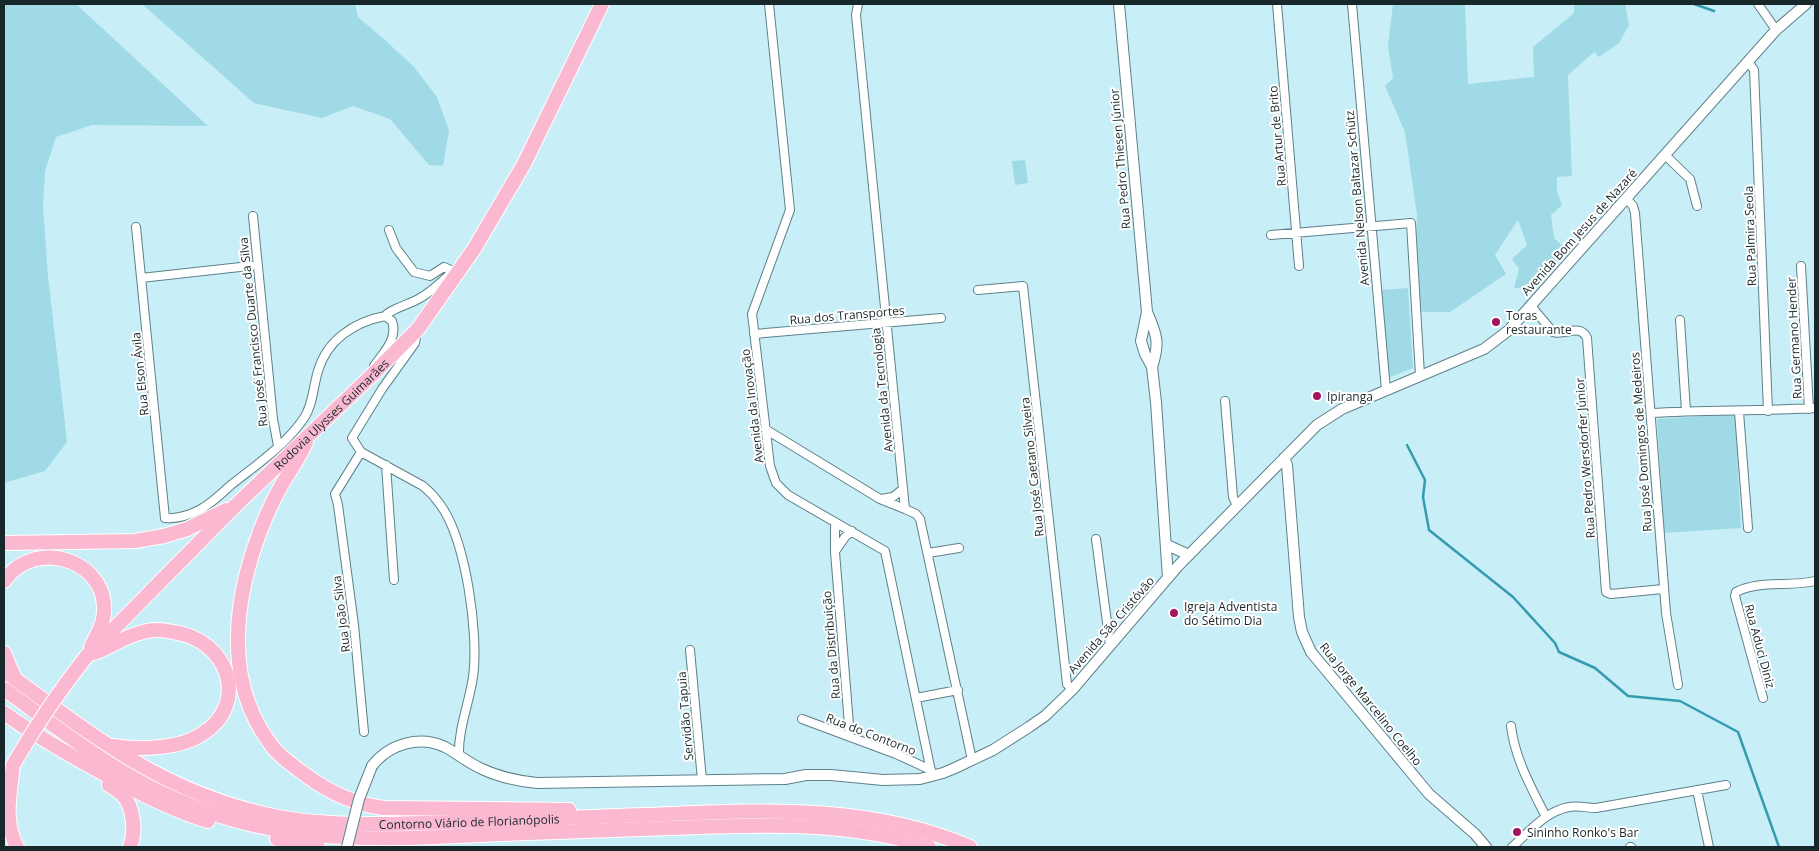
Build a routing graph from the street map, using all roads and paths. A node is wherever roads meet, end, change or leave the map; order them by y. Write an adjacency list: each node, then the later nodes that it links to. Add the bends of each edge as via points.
1 (602, 4): 23 (highway, Rodovia Ulysses Guimarães, via 524,164)
2 (769, 4): 35 (street, Avenida da Inovação, via 790,210 752,314)
3 (858, 4): 31 (street, Avenida da Tecnologia, via 856,14)
4 (1119, 4): 27 (main road, Rua Pedro Thiesen Júnior)
5 (1277, 4): 18 (street, Rua Artur de Brito)
6 (1352, 4): 16 (street, Avenida Nelson Baltazar Schütz)
7 (1758, 4): 9 (street)
8 (1806, 4): 9 (main road, Avenida Bom Jesus de Nazaré)
9 (1776, 30): 10 (main road, Avenida Bom Jesus de Nazaré)
10 (1748, 61): 11 (main road, Avenida Bom Jesus de Nazaré); 45 (street, Rua Palmira Seola, via 1754,70)
11 (1665, 155): 12 (main road, Avenida Bom Jesus de Nazaré); 13 (street, via 1690,179)
12 (1626, 198): 26 (main road, Avenida Bom Jesus de Nazaré); 47 (street, Rua José Domingos de Medeiros, via 1635,213)
13 (1697, 206)
14 (253, 216): 20 (street, Rua José Francisco Duarte da Silva)
15 (136, 227): 24 (street, Rua Elson Ávila)
16 (1371, 227): 18 (street); 40 (street, via 1411,223); 41 (street, Avenida Nelson Baltazar Schütz)
17 (389, 230): 23 (street, via 396,248 414,272 430,276 444,267)
18 (1297, 233): 19 (street); 21 (street, Rua Artur de Brito)
19 (1271, 235)
20 (258, 265): 24 (street); 50 (street, Rua José Francisco Duarte da Silva)
21 (1300, 266)
22 (1801, 266): 43 (street, Rua Germano Hender)
23 (457, 273): 28 (street, via 448,275 421,298); 32 (highway, Rodovia Ulysses Guimarães)
24 (142, 278): 50 (street, Rua Elson Ávila, via 165,518 174,519 203,508)
25 (978, 290): 82 (street, Rua José Caetano Silveira, via 1024,286 1067,684)
26 (1530, 306): 40 (main road, Avenida Bom Jesus de Nazaré, via 1508,330 1484,349); 73 (street, Rua Pedro Wersdorfer Júnior, via 1553,332 1579,330 1587,338 1606,592)
27 (1147, 312): 33 (main road, Rua Pedro Thiesen Júnior); 34 (main road, Rua Pedro Thiesen Júnior)
28 (385, 316): 39 (street, via 392,321 394,335 373,366); 50 (street, via 364,321 333,343 318,371 305,417)
29 (941, 318): 31 (street, Rua dos Transportes)
30 (1680, 320): 44 (street)
31 (886, 322): 35 (street, Rua dos Transportes); 54 (street, Avenida da Tecnologia)
32 (418, 329): 39 (highway, Rodovia Ulysses Guimarães); 51 (street, via 415,343 353,434 353,441)
33 (1142, 332): 34 (main road); 37 (main road, Rua Pedro Thiesen Júnior)
34 (1155, 332): 36 (main road, Rua Pedro Thiesen Júnior)
35 (754, 334): 48 (street, Avenida da Inovação)
36 (1157, 352): 37 (main road); 38 (main road, Rua Pedro Thiesen Júnior)
37 (1145, 354): 38 (main road, Rua Pedro Thiesen Júnior)
38 (1152, 367): 64 (main road, Rua Pedro Thiesen Júnior)
39 (372, 375): 49 (highway, Rodovia Ulysses Guimarães)
40 (1420, 375): 41 (main road, Avenida Bom Jesus de Nazaré)
41 (1386, 390): 52 (main road, Avenida Bom Jesus de Nazaré, via 1342,409 1317,425)
42 (1226, 402): 58 (street)
43 (1812, 409): 45 (street)
44 (1686, 411): 46 (street); 47 (street)
45 (1768, 411): 46 (street)
46 (1739, 412): 60 (street)
47 (1651, 413): 73 (street, Rua José Domingos de Medeiros)
48 (765, 428): 55 (street); 59 (street, Avenida da Inovação, via 770,466 776,483 788,495)
49 (309, 435): 56 (highway, Rodovia Ulysses Guimarães); 100 (highway, via 265,518 242,595 238,637 242,678 254,717 276,751 332,793 367,806 538,808)
50 (278, 446)
51 (361, 452): 53 (street); 88 (street, Rua João Silva, via 335,494 353,616)
52 (1284, 458): 58 (main road, Avenida São Cristóvão); 110 (main road, Rua Jorge Marcelino Coelho, via 1299,617 1306,643 1429,794)
53 (386, 465): 70 (street); 91 (street, via 423,486 435,498 460,546 475,653)
54 (903, 489): 55 (street, via 893,498); 57 (street, Avenida da Tecnologia)
55 (883, 499): 57 (street)
56 (236, 505): 63 (highway, via 188,529 135,541); 77 (highway, Rodovia Ulysses Guimarães)
57 (904, 505): 67 (street, via 919,516)
58 (1236, 506): 68 (main road, Avenida São Cristóvão)
59 (834, 522): 61 (street, Avenida da Inovação); 66 (street, Rua da Distribuição)
60 (1748, 528)
61 (852, 532): 66 (street); 83 (street, Avenida da Inovação, via 886,553)
62 (1096, 539): 74 (street)
63 (4, 543)
64 (1167, 545): 68 (main road); 69 (main road, Rua Pedro Thiesen Júnior)
65 (959, 548): 67 (street)
66 (835, 552): 89 (street, Rua da Distribuição)
67 (928, 552): 81 (street)
68 (1189, 555): 69 (main road, Avenida São Cristóvão)
69 (1168, 578): 74 (main road, Avenida São Cristóvão)
70 (394, 580)
71 (1815, 581): 84 (street, Rua Aduci Diniz, via 1751,587 1736,592)
72 (4, 582): 77 (highway, via 24,563 46,557 68,560 87,572 100,590 104,612)
73 (1663, 589): 79 (street, Rua José Domingos de Medeiros)
74 (1110, 645): 82 (main road, Avenida São Cristóvão)
75 (690, 650): 96 (street, Servidão Tapuia)
76 (4, 653): 78 (highway)
77 (86, 657): 90 (highway, via 144,631 171,631 207,644 222,662 227,676 225,706 213,726 201,735 187,741 133,749); 94 (highway, Rodovia Ulysses Guimarães, bridge)
78 (9, 675): 90 (highway, Contorno Viário de Florianópolis)
79 (1678, 685)
80 (4, 689): 102 (highway, Contorno Viário de Florianópolis, via 89,751 140,782 174,799 227,818 283,832 320,836 372,839)
81 (958, 690): 83 (street); 92 (street)
82 (1072, 690): 92 (main road, Avenida São Cristóvão, via 1029,727)
83 (916, 698): 95 (street, Avenida da Inovação)
84 (1763, 698)
85 (4, 713): 93 (highway)
86 (802, 720): 89 (street, Rua do Contorno)
87 (1510, 726): 101 (street, via 1520,764)
88 (364, 732)
89 (850, 737): 95 (street, Rua do Contorno, via 896,754)
90 (107, 745): 100 (highway, Contorno Viário de Florianópolis, via 147,770 197,793 249,810 303,820 386,824)
91 (458, 756): 96 (main road, Avenida São Cristóvão, via 498,775 537,784); 106 (main road, Avenida São Cristóvão, bridge, via 439,745 417,742 395,747 382,755 372,766)
92 (972, 760): 95 (main road, Avenida São Cristóvão, via 944,773)
93 (86, 764): 104 (highway, via 94,774 122,794 132,818); 105 (highway, via 188,815 244,832)
94 (8, 769): 97 (highway, Rodovia Ulysses Guimarães); 103 (highway, via 8,816 10,832)
95 (932, 773): 96 (main road, Avenida São Cristóvão, via 901,781 831,775)
96 (702, 780)
97 (4, 782)
98 (1726, 785): 99 (street)
99 (1697, 790): 101 (street, via 1596,808 1571,806); 112 (street)
100 (617, 816): 109 (highway, Contorno Viário de Florianópolis, via 769,811 837,814 905,826)
101 (1546, 817): 111 (street)
102 (473, 836): 107 (highway); 108 (highway, Contorno Viário de Florianópolis, via 800,826 862,831)
103 (17, 847)
104 (130, 847)
105 (318, 847)
106 (347, 847)
107 (386, 847)
108 (929, 847)
109 (970, 847)
110 (1486, 847)
111 (1512, 847)
112 (1708, 847)

